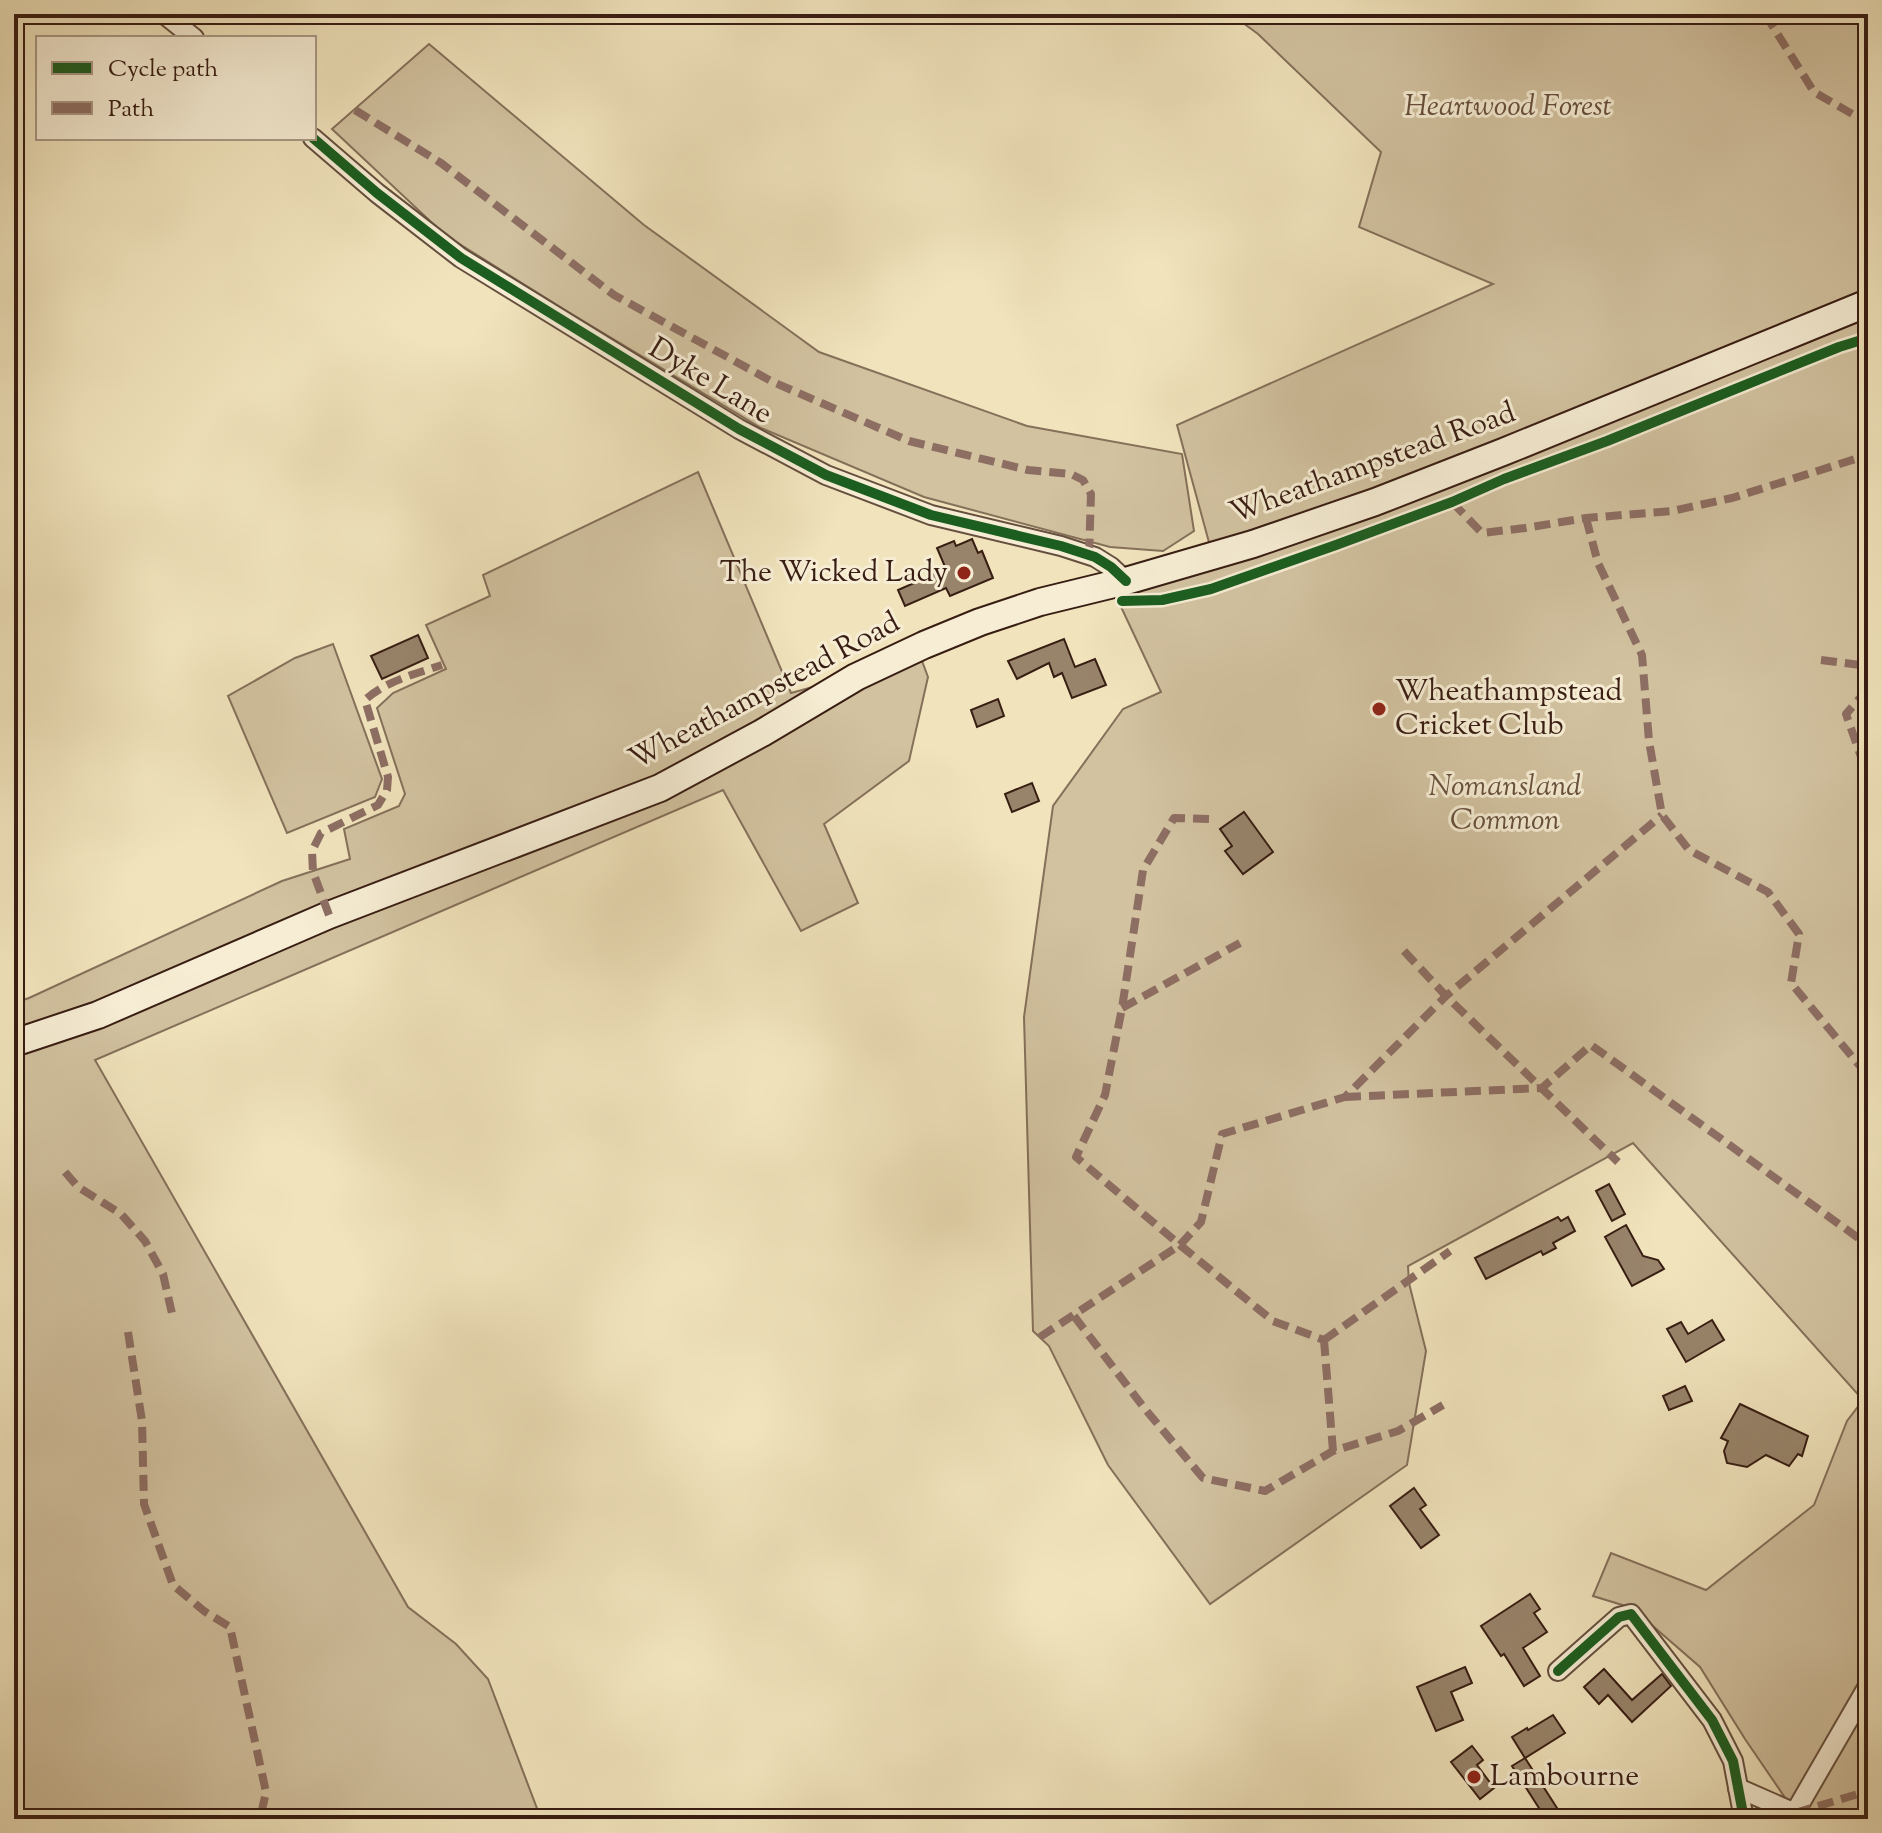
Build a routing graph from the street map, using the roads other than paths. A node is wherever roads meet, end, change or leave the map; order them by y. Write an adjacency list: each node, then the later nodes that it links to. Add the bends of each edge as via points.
1 (164, 14): 2 (street)
2 (192, 36)
3 (315, 140): 5 (street, Dyke Lane, via 461,258 739,429 826,475 931,515 1095,557)
4 (1868, 303): 5 (main road, Wheathampstead Road, via 1375,502)
5 (1126, 581): 6 (main road, Wheathampstead Road, via 1040,602 924,645 856,677 660,788 329,915 98,1015)
6 (14, 1043)
7 (1558, 1671): 9 (street, via 1619,1617 1631,1614 1712,1720 1733,1761)
8 (1868, 1686): 10 (street)
9 (1738, 1788): 10 (street); 11 (street)
10 (1793, 1816)
11 (1744, 1819)

